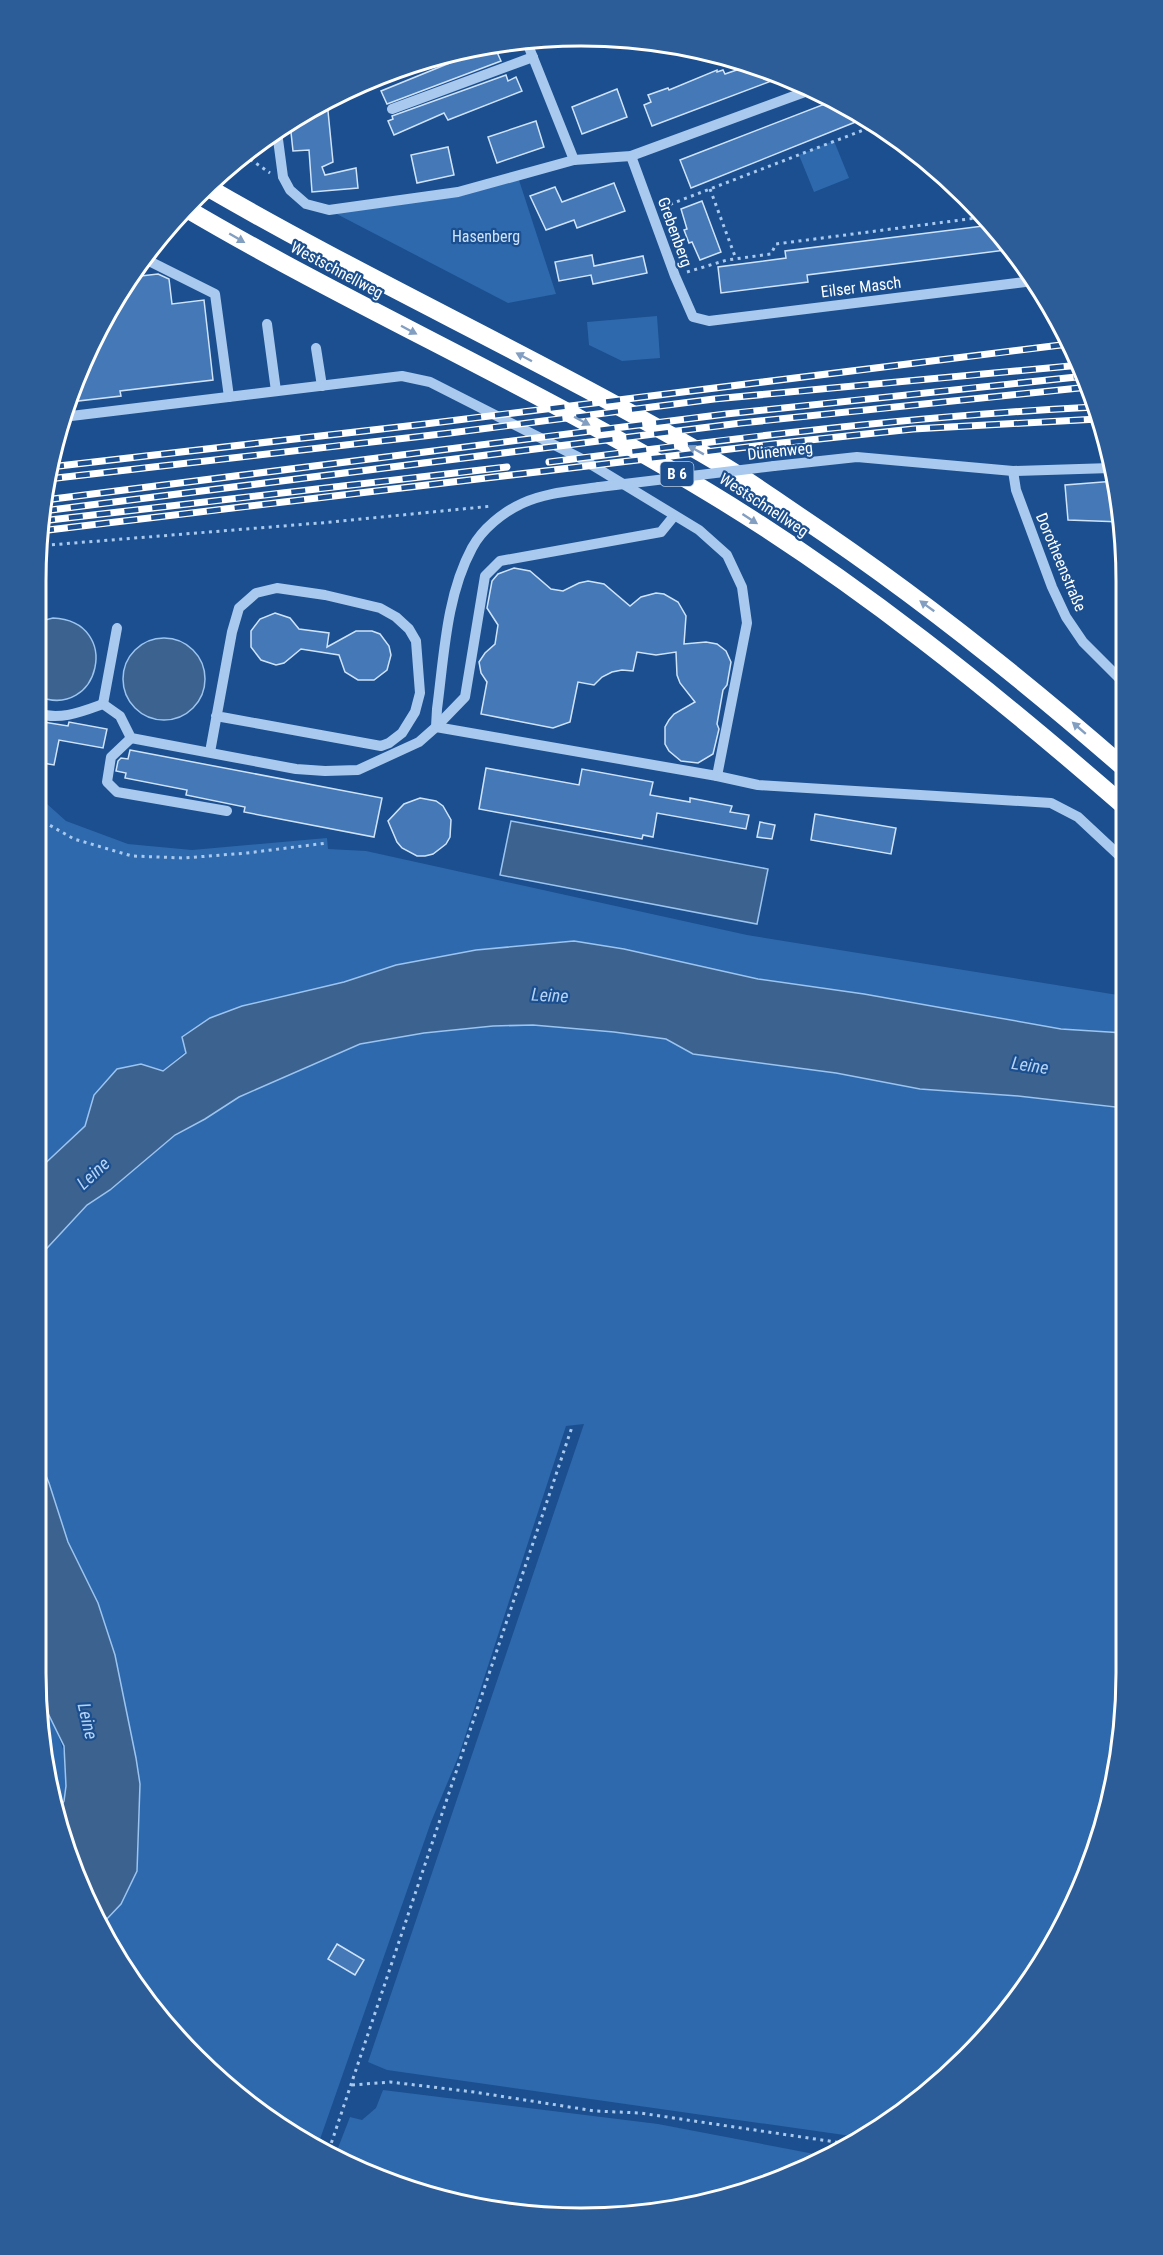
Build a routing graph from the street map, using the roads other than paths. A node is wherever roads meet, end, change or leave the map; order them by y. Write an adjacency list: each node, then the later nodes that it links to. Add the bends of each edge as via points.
1 (530, 49): 2 (street)
2 (533, 57): 4 (street); 7 (street)
3 (799, 93): 6 (street)
4 (392, 110)
5 (278, 141): 7 (street, via 283,177 290,190 306,204 329,210 458,192)
6 (631, 156): 7 (street); 12 (street, Grebenberg)
7 (574, 160)
8 (215, 192): 32 (highway, Westschnellweg / B 6, one-way to 8, via 939,615 719,463)
9 (194, 213): 34 (highway, Westschnellweg / B 6, one-way to 34, via 708,492 812,559 922,638)
10 (152, 263): 17 (street, via 216,294)
11 (1025, 282): 12 (street, Eilser Masch, via 709,321)
12 (693, 317)
13 (267, 324): 16 (street)
14 (316, 348): 15 (street)
15 (322, 386): 16 (street); 21 (street, via 402,376 430,382 582,459)
16 (276, 391): 17 (street)
17 (229, 397): 18 (street)
18 (73, 416)
19 (1104, 468): 20 (street, Dünenweg)
20 (1013, 471): 23 (street, Dorotheenstraße, via 1016,490 1066,616 1083,642); 27 (street, Dünenweg, bridge, via 857,458 599,487 548,494 523,503 482,534 472,548 456,589)
21 (674, 516): 27 (street, via 661,531 500,561 485,576 465,697); 33 (street, via 699,530 727,555 742,587 747,623)
22 (117, 628): 24 (street)
23 (1116, 675)
24 (102, 704): 25 (street, via 74,715); 28 (street, via 120,716)
25 (46, 716)
26 (216, 716): 29 (street); 29 (street, via 239,608 256,593 277,588 325,595 380,608 396,617 416,641 420,693 415,712 402,733); 30 (street)
27 (436, 727): 31 (street, via 419,742); 33 (street)
28 (131, 738): 30 (street); 35 (street, via 111,756 107,782 117,792)
29 (381, 746): 31 (street)
30 (210, 753): 31 (street, via 325,771 358,770)
31 (384, 759)
32 (1116, 760)
33 (717, 776): 36 (street, via 758,785 1051,804 1078,817)
34 (1116, 799)
35 (227, 811)
36 (1116, 852)

